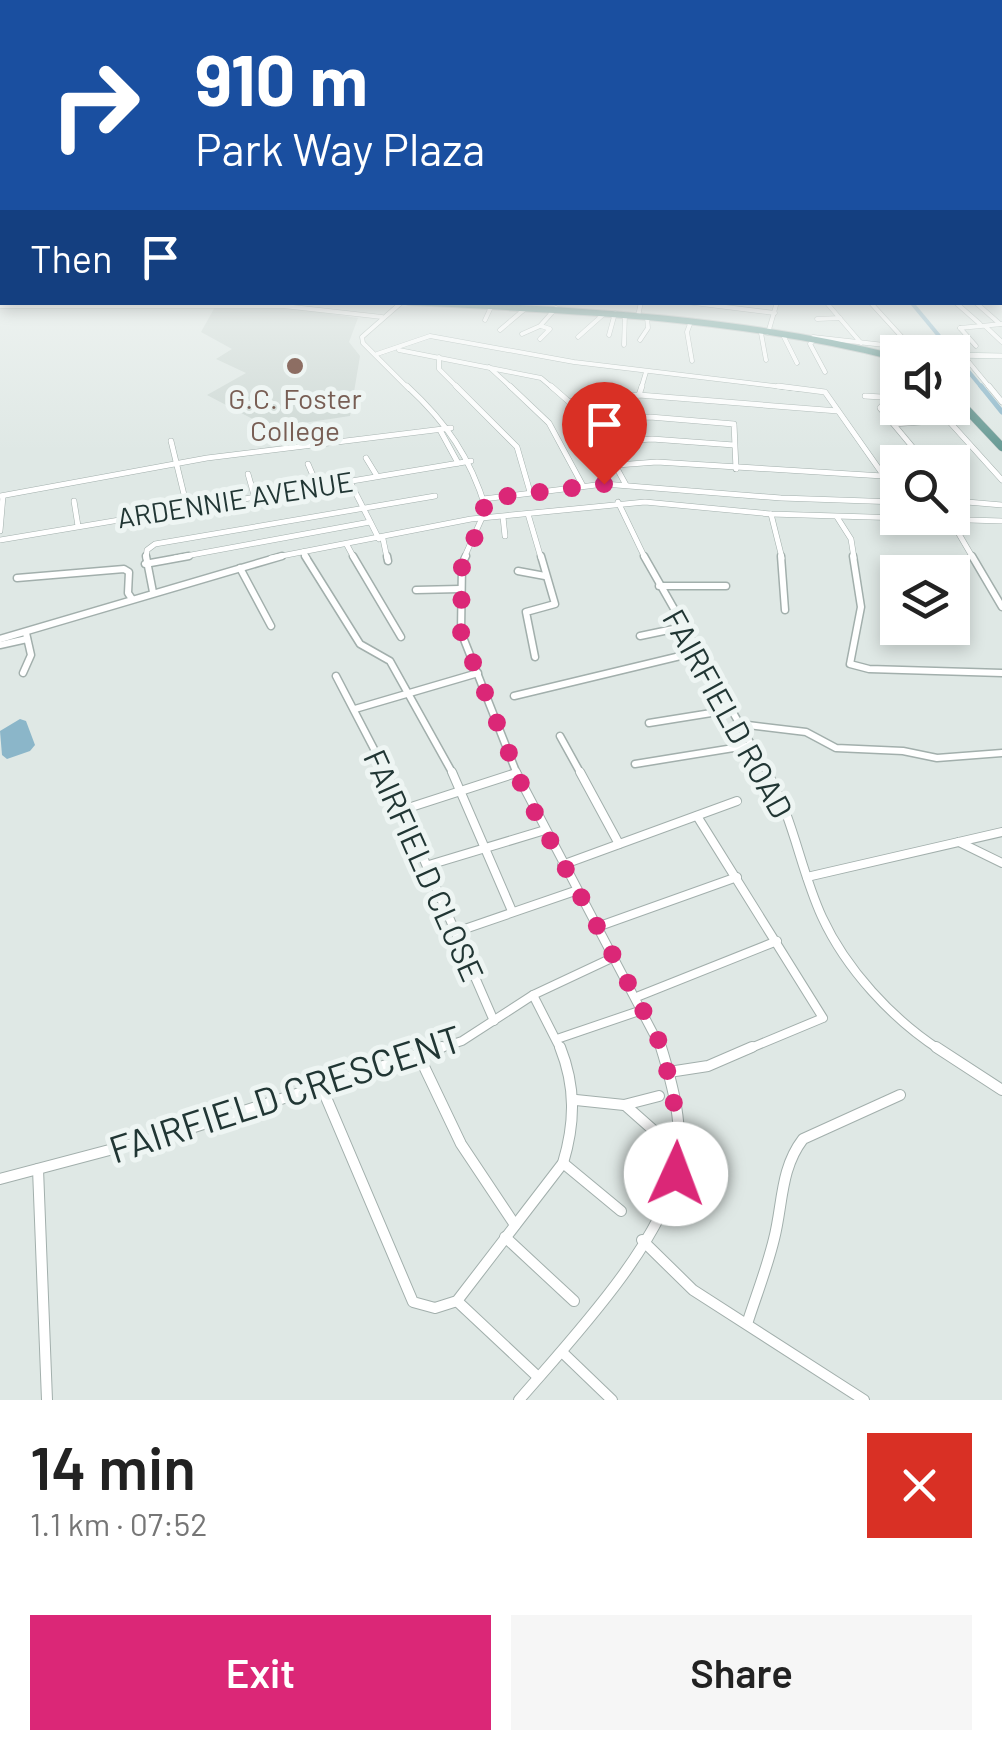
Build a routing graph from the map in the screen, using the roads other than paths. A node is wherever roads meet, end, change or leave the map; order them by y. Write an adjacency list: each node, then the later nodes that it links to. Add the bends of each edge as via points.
1 (380, 320): 33 (street, via 362,337)
2 (512, 320): 18 (street)
3 (545, 320): 17 (street)
4 (597, 320): 22 (street)
5 (613, 320): 21 (street)
6 (625, 320): 29 (street)
7 (647, 320): 25 (street)
8 (667, 320): 14 (main road)
9 (678, 320): 19 (street)
10 (771, 320): 19 (street)
11 (844, 320): 28 (street)
12 (886, 320): 28 (street, via 911,348)
13 (977, 320): 16 (street)
14 (690, 324): 19 (main road); 38 (street)
15 (1001, 324): 16 (street)
16 (982, 325): 27 (street); 30 (street, via 960,328)
17 (540, 326): 20 (street); 24 (street, via 550,329)
18 (500, 330)
19 (766, 332): 23 (main road); 28 (street); 32 (main road); 39 (street)
20 (522, 334)
21 (610, 335)
22 (578, 337)
23 (784, 337): 26 (main road); 40 (street)
24 (540, 339)
25 (640, 340)
26 (813, 341): 34 (main road); 44 (street)
27 (1002, 342)
28 (861, 343)
29 (624, 344)
30 (976, 346)
31 (398, 349): 33 (street); 37 (street); 43 (street, via 430,336)
32 (880, 351)
33 (376, 354): 57 (street)
34 (880, 354)
35 (970, 355): 36 (main road)
36 (1002, 356)
37 (438, 358): 41 (street); 80 (street, via 439,369 517,447)
38 (692, 360)
39 (766, 360)
40 (797, 362)
41 (488, 366): 48 (street, via 536,376); 79 (street, via 549,423)
42 (970, 368): 49 (street)
43 (646, 372): 45 (street); 50 (street, via 825,392)
44 (825, 372)
45 (639, 395): 48 (street); 50 (street)
46 (865, 396): 47 (street)
47 (880, 397)
48 (571, 401): 54 (street)
49 (1002, 402)
50 (838, 411): 71 (street)
51 (970, 415): 53 (main road)
52 (970, 417): 53 (main road)
53 (974, 420): 63 (main road)
54 (591, 421): 60 (street); 61 (street, via 650,417 734,424)
55 (893, 425): 62 (street)
56 (952, 425): 76 (street)
57 (451, 428): 58 (street); 65 (street)
58 (440, 430): 66 (street); 67 (street)
59 (171, 440): 66 (street)
60 (606, 442): 61 (street, via 652,438); 69 (street)
61 (734, 445): 70 (street)
62 (910, 445)
63 (1002, 448)
64 (366, 458): 73 (street)
65 (471, 461): 67 (street, ARDENNIE AVENUE); 84 (street)
66 (178, 463): 82 (street); 90 (street)
67 (458, 463): 73 (street, ARDENNIE AVENUE)
68 (308, 464): 77 (street)
69 (617, 465): 70 (street); 78 (street)
70 (736, 469): 74 (street)
71 (880, 472)
72 (248, 474): 81 (street)
73 (376, 476): 75 (street, ARDENNIE AVENUE)
74 (880, 476)
75 (349, 480): 77 (street, ARDENNIE AVENUE); 91 (street)
76 (1002, 480)
77 (317, 485): 81 (street, ARDENNIE AVENUE)
78 (626, 485): 79 (street); 85 (street)
79 (583, 486): 80 (street)
80 (530, 492): 84 (street)
81 (254, 495): 90 (street, ARDENNIE AVENUE)
82 (2, 496): 102 (street)
83 (435, 496): 91 (street)
84 (484, 499): 96 (street)
85 (880, 499)
86 (74, 501): 101 (street)
87 (618, 502): 92 (street); 93 (street); 117 (street, FAIRFIELD ROAD)
88 (970, 502): 89 (street)
89 (1002, 505)
90 (187, 507): 101 (street, ARDENNIE AVENUE)
91 (363, 508): 100 (street); 112 (street, via 155,544)
92 (528, 514): 95 (street); 115 (street)
93 (770, 514): 94 (street); 124 (street, via 784,564)
94 (836, 516): 97 (street); 135 (street, via 851,539 862,607 850,664)
95 (503, 517): 96 (street); 104 (street)
96 (484, 518): 105 (street); 120 (street, via 462,564)
97 (880, 518)
98 (970, 521): 99 (street)
99 (1002, 521)
100 (370, 522): 105 (street); 107 (street)
101 (78, 526): 106 (street, ARDENNIE AVENUE)
102 (0, 531)
103 (959, 535): 123 (street)
104 (505, 536)
105 (381, 539): 108 (street); 111 (street)
106 (0, 540)
107 (271, 541): 110 (street); 112 (street)
108 (347, 545): 109 (street); 129 (street)
109 (303, 552): 110 (street); 137 (street, via 360,644 390,661)
110 (276, 558): 113 (street)
111 (388, 562)
112 (145, 564): 121 (street)
113 (241, 567): 121 (street); 125 (street)
114 (518, 571): 115 (street)
115 (546, 576): 132 (street, via 554,607 526,612)
116 (17, 578): 122 (street, via 124,569)
117 (659, 586): 118 (street); 126 (street, FAIRFIELD ROAD)
118 (726, 586)
119 (416, 590): 120 (street)
120 (460, 590): 134 (street, via 461,632)
121 (154, 592): 122 (street)
122 (132, 599): 127 (street)
123 (1002, 607)
124 (785, 610)
125 (271, 626)
126 (682, 627): 128 (street); 131 (street, FAIRFIELD ROAD)
127 (26, 636): 130 (street); 133 (street, via 31,655)
128 (640, 636)
129 (401, 637)
130 (0, 642)
131 (697, 652): 138 (street); 140 (street, FAIRFIELD ROAD)
132 (535, 657)
133 (24, 672)
134 (478, 673): 137 (street); 147 (street)
135 (1002, 673)
136 (336, 676): 139 (street, FAIRFIELD CLOSE)
137 (408, 694): 139 (street); 148 (street)
138 (514, 696)
139 (355, 709): 150 (street, FAIRFIELD CLOSE)
140 (730, 710): 141 (street); 142 (street, FAIRFIELD ROAD)
141 (649, 723)
142 (739, 724): 144 (street, FAIRFIELD ROAD); 145 (street, via 806,732 836,748 937,758)
143 (560, 736): 155 (street)
144 (752, 745): 146 (street); 160 (street, FAIRFIELD ROAD, via 786,805)
145 (1002, 753)
146 (635, 764)
147 (516, 773): 148 (street); 152 (street)
148 (462, 790): 150 (street); 156 (street)
149 (737, 801): 151 (street)
150 (405, 809): 158 (street, FAIRFIELD CLOSE)
151 (697, 816): 155 (street); 161 (street)
152 (545, 830): 156 (street); 159 (street)
153 (1002, 832): 154 (street)
154 (958, 842): 157 (street); 160 (street)
155 (618, 844): 159 (street)
156 (486, 849): 158 (street); 163 (street)
157 (1002, 863)
158 (429, 865): 165 (street, FAIRFIELD CLOSE)
159 (562, 865): 162 (street)
160 (807, 877): 176 (street, FAIRFIELD ROAD, via 822,918 862,978 910,1031)
161 (737, 878): 164 (street); 166 (street)
162 (575, 890): 163 (street); 164 (street)
163 (512, 911): 165 (street)
164 (596, 928): 167 (street)
165 (456, 932): 171 (street, FAIRFIELD CLOSE)
166 (777, 941): 169 (street); 174 (street, via 823,1018 708,1066)
167 (614, 957): 168 (street, FAIRFIELD CRESCENT); 169 (street)
168 (534, 995): 171 (street, FAIRFIELD CRESCENT); 172 (street)
169 (638, 996): 170 (street)
170 (644, 1010): 172 (street); 174 (street)
171 (494, 1021): 173 (street, FAIRFIELD CRESCENT)
172 (558, 1039): 179 (street)
173 (419, 1056): 175 (street, FAIRFIELD CRESCENT); 186 (street, via 439,1110)
174 (669, 1072): 181 (street)
175 (322, 1088): 183 (street, FAIRFIELD CRESCENT); 189 (street, via 412,1302 430,1309)
176 (1002, 1090)
177 (900, 1095): 191 (street, via 803,1138 793,1149)
178 (659, 1096): 180 (street)
179 (576, 1100): 180 (street); 182 (street)
180 (624, 1105): 181 (street)
181 (678, 1152): 188 (street, via 669,1194)
182 (563, 1163): 185 (street); 186 (street)
183 (38, 1169): 184 (street, FAIRFIELD CRESCENT); 194 (street)
184 (0, 1179)
185 (621, 1211)
186 (515, 1225): 187 (street)
187 (505, 1236): 189 (street); 190 (street)
188 (642, 1240): 191 (street, via 694,1290); 192 (street)
189 (457, 1301): 193 (street)
190 (574, 1301)
191 (747, 1324): 197 (street)
192 (562, 1352): 193 (street); 196 (street)
193 (538, 1377): 195 (street)
194 (48, 1400)
195 (519, 1400)
196 (612, 1400)
197 (864, 1400)

